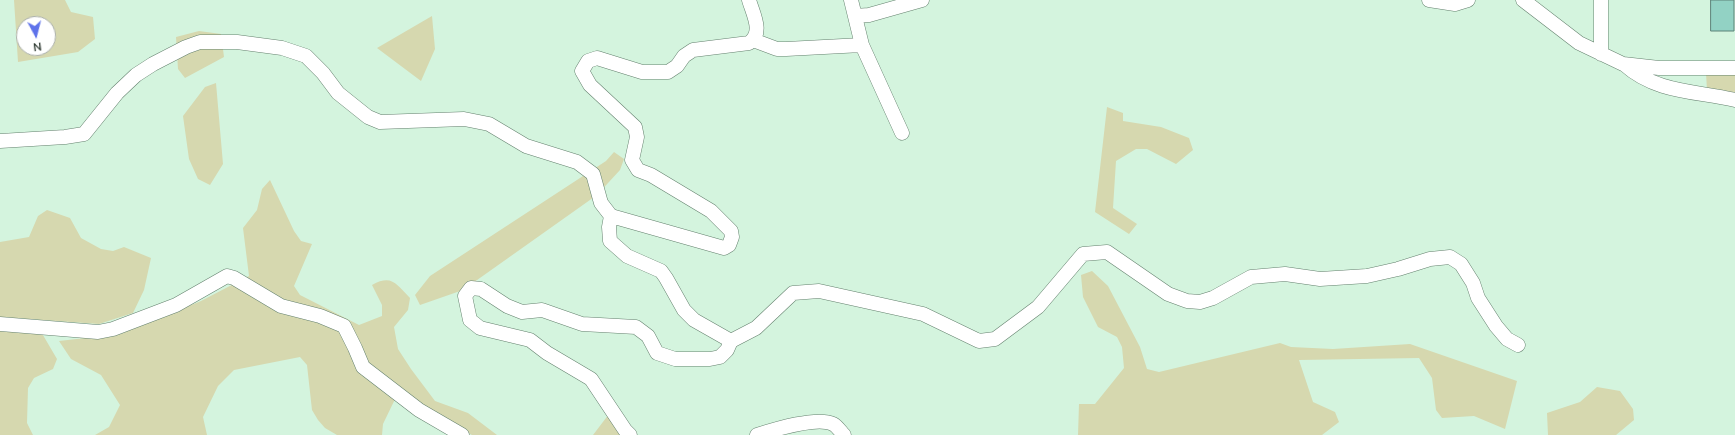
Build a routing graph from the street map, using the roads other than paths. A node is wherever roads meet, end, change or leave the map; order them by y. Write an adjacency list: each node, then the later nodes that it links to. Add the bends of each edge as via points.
1 (749, 0): 9 (street, via 757,29)
2 (851, 0): 8 (street)
3 (922, 0): 8 (street, via 869,15)
4 (1430, 0): 5 (street, via 1455,4)
5 (1468, 0)
6 (1523, 0): 11 (street, via 1567,35)
7 (1601, 0): 11 (street)
8 (855, 16): 10 (street)
9 (753, 40): 10 (street, via 777,49); 17 (street, via 693,50 668,72 642,72 597,58 588,61 582,71 590,85 635,127 637,137 632,160 638,170 651,175 711,211 731,231 732,236 729,245 724,248)
10 (862, 45): 15 (street)
11 (1601, 54): 12 (street)
12 (1623, 64): 13 (street, via 1659,68); 14 (street, via 1641,77 1667,88)
13 (1735, 68)
14 (1735, 100)
15 (902, 133)
16 (0, 141): 17 (street, via 84,134 117,93 136,75 153,64 200,42 237,42 282,48 306,56 338,93 368,117 380,122 464,119 489,124 526,146 577,162 593,174 601,203)
17 (612, 216): 19 (street, via 609,227 610,240 627,256 661,271 684,310 694,320)
18 (0, 324): 21 (street, via 98,332 113,329 176,305 227,276 281,306 320,316 344,326 363,367 419,410)
19 (730, 341): 20 (street, via 756,328 793,293 819,291 923,314 979,341 995,340 1038,307 1083,254 1107,252 1168,294 1187,301 1200,302 1213,298 1251,277 1285,274 1320,279 1367,276 1430,258 1450,257 1462,264 1478,298 1496,326); 22 (street, via 727,350 720,356 710,359 674,359 657,353 648,336 636,327 582,324 542,310 522,312 507,306 481,289 471,288 465,296 470,320 480,328 530,340 591,379)
20 (1518, 346)
21 (462, 435)
22 (630, 435)
23 (756, 435): 24 (street, via 778,428 821,421 834,424)
24 (844, 435)

